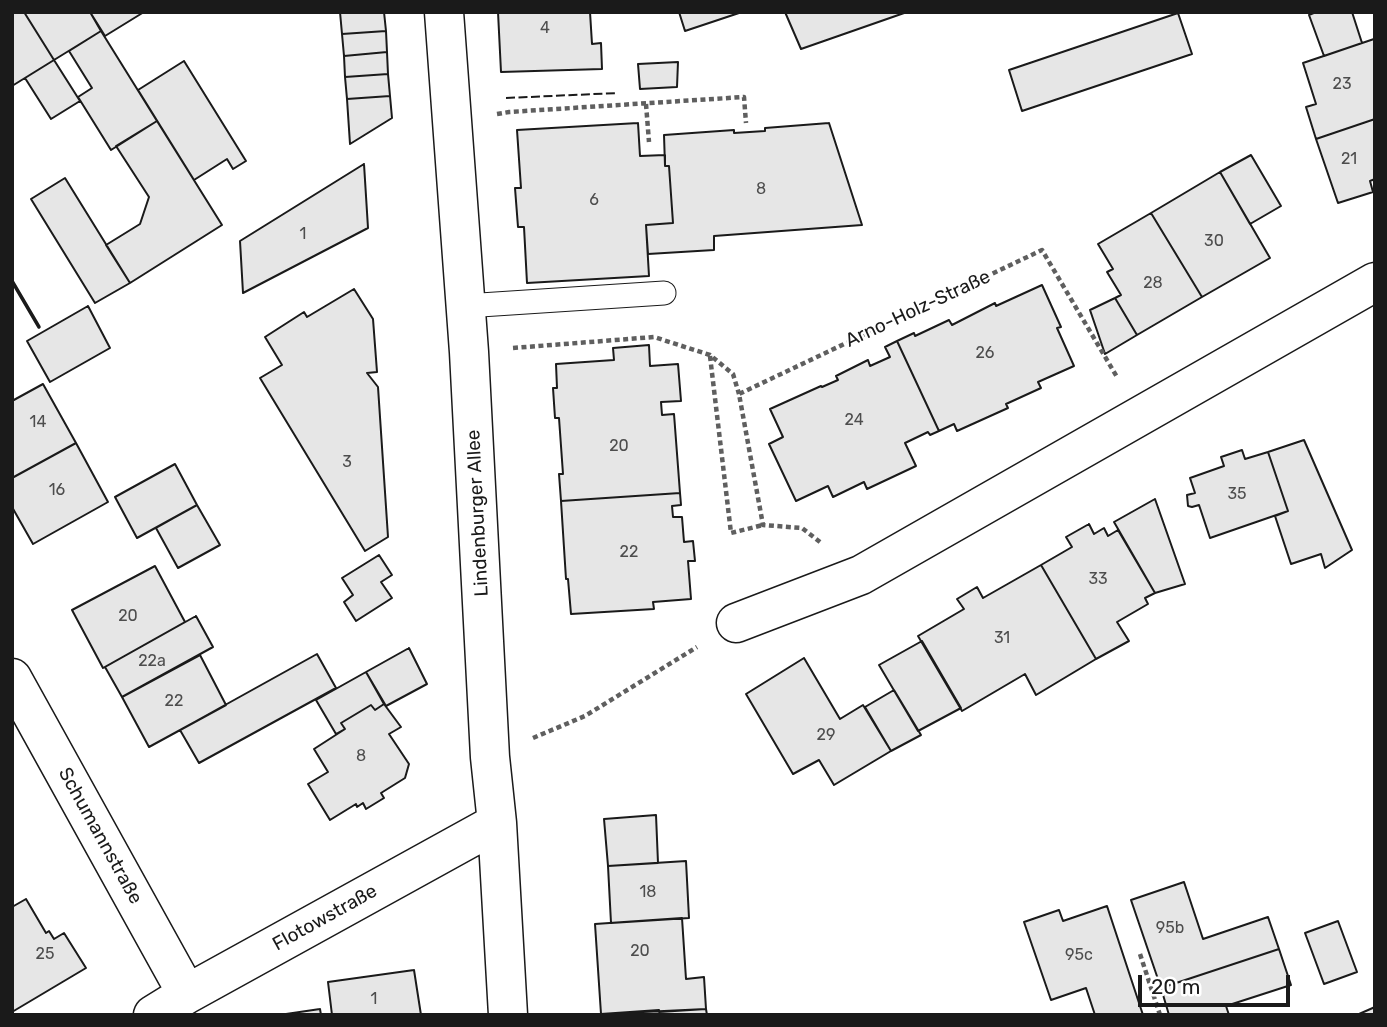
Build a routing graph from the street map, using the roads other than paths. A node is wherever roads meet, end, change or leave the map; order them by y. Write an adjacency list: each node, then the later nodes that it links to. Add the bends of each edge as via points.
1 (444, 12): 4 (street, Lindenburger Allee)
2 (1375, 282): 5 (street, via 861,575)
3 (664, 293): 4 (lane)
4 (465, 306): 7 (street, Lindenburger Allee)
5 (736, 623)
6 (12, 678): 8 (street, Schumannstraße)
7 (497, 823): 8 (street, Flotowstraße); 10 (street, Lindenburger Allee)
8 (187, 994): 9 (street, Flotowstraße)
9 (153, 1015)
10 (508, 1015)

